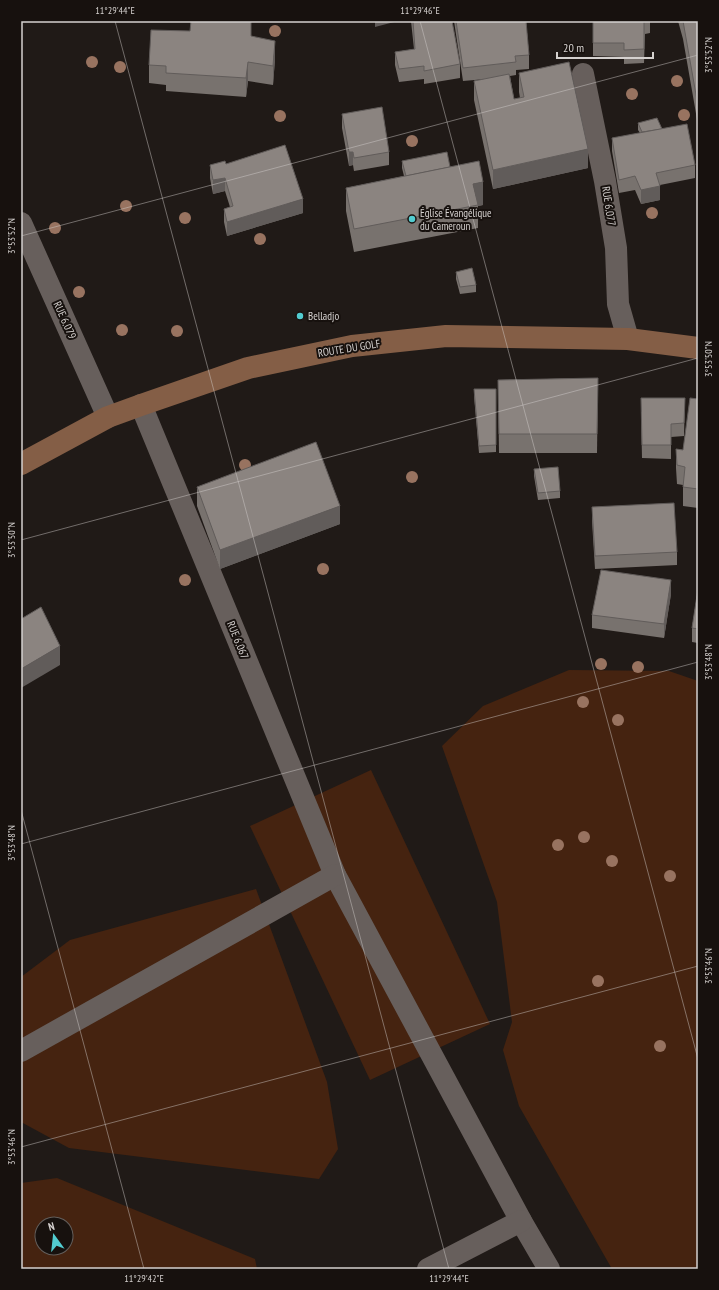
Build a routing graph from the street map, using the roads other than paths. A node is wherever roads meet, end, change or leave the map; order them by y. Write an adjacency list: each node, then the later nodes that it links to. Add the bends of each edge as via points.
1 (583, 74): 3 (street, RUE 6.077, via 616,248 618,304)
2 (21, 223): 6 (street, RUE 6.079)
3 (628, 339): 4 (main road, ROUTE DU GOLF); 5 (main road, ROUTE DU GOLF, via 446,336 352,346 248,368)
4 (698, 348)
5 (141, 405): 6 (main road, ROUTE DU GOLF); 8 (street, RUE 6.067)
6 (108, 417): 7 (main road, ROUTE DU GOLF)
7 (21, 464)
8 (335, 875): 9 (street); 10 (street, RUE 6.067)
9 (21, 1051)
10 (521, 1221): 11 (street); 12 (street, RUE 6.067)
11 (428, 1269)
12 (549, 1269)

